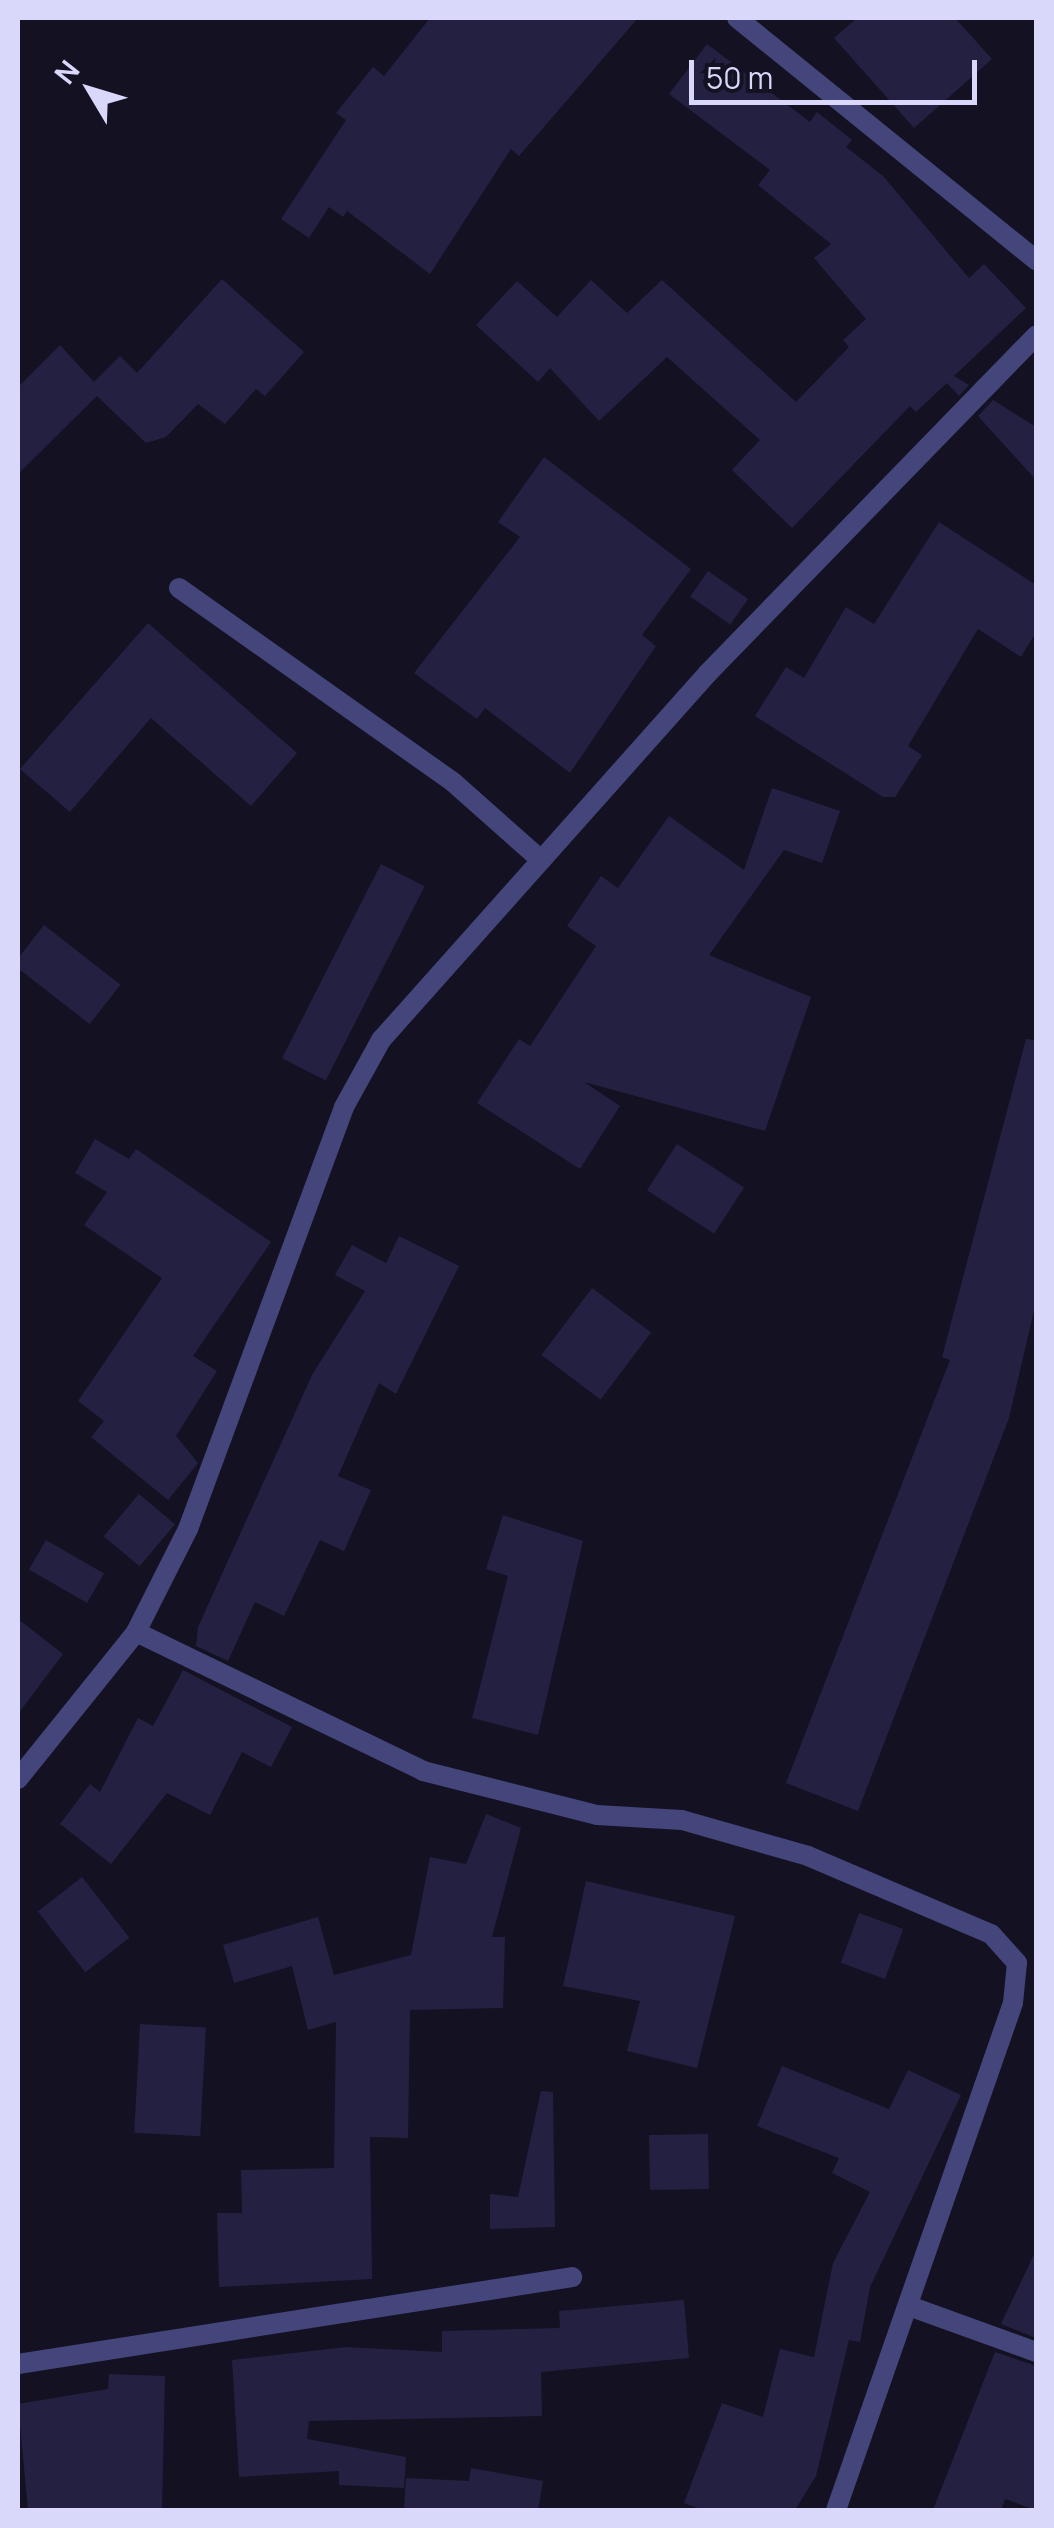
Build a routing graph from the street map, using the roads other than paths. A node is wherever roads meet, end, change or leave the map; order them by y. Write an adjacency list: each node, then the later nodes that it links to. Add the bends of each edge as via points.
1 (737, 18): 2 (street)
2 (1036, 260)
3 (1036, 336): 5 (street, via 707,674)
4 (179, 588): 5 (street, via 453,782)
5 (541, 860): 6 (street, via 381,1040 344,1107 188,1529)
6 (136, 1632): 7 (street); 9 (street, via 422,1771 597,1815 682,1820 808,1856 991,1934 1017,1963 1013,2002 965,2122)
7 (18, 1779)
8 (572, 2277): 11 (street)
9 (909, 2306): 10 (street); 12 (street)
10 (1036, 2352)
11 (18, 2364)
12 (836, 2510)

